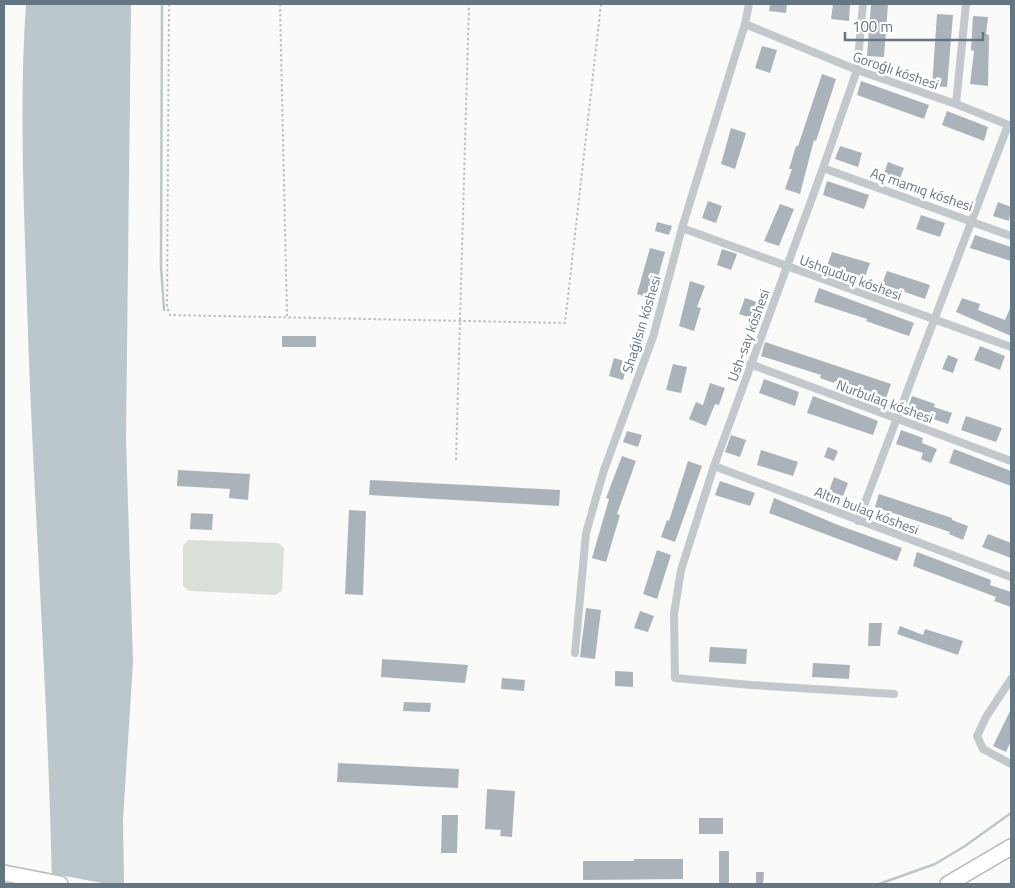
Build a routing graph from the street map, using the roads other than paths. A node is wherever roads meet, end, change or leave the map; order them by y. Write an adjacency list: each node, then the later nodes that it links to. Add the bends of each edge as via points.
1 (748, 4): 4 (street, Shaǵılsın kóshesi)
2 (863, 4): 5 (street, Ush-say kóshesi)
3 (966, 4): 6 (street)
4 (745, 24): 5 (street, Goroǵlı kóshesi); 10 (street, Shaǵılsın kóshesi)
5 (857, 70): 6 (street, Goroǵlı kóshesi); 8 (street, Ush-say kóshesi)
6 (956, 104): 7 (street, Goroǵlı kóshesi)
7 (1010, 126): 9 (street)
8 (823, 168): 9 (street, Aq mamıq kóshesi); 12 (street, Ush-say kóshesi)
9 (972, 220): 11 (street, Aq mamıq kóshesi); 13 (street)
10 (682, 228): 12 (street, Ushquduq kóshesi); 21 (street, Shaǵılsın kóshesi, via 653,337 604,470 586,533)
11 (1011, 236)
12 (787, 267): 13 (street, Ushquduq kóshesi); 15 (street, Ush-say kóshesi)
13 (934, 320): 14 (street, Ushquduq kóshesi); 16 (street)
14 (1011, 347)
15 (750, 364): 16 (street, Nurbulaq kóshesi); 18 (street, Ush-say kóshesi)
16 (897, 419): 17 (street, Nurbulaq kóshesi); 19 (street)
17 (1011, 462)
18 (714, 466): 19 (street, Altın bulaq kóshesi); 23 (street, Ush-say kóshesi, via 681,570 674,614 675,678)
19 (858, 521): 20 (street, Altın bulaq kóshesi)
20 (1011, 577)
21 (575, 653)
22 (1011, 679): 24 (street, via 986,716 977,736 983,749)
23 (894, 694)
24 (1011, 764)
25 (1011, 847): 28 (highway)
26 (4, 873): 27 (highway)
27 (60, 884)
28 (948, 884)

